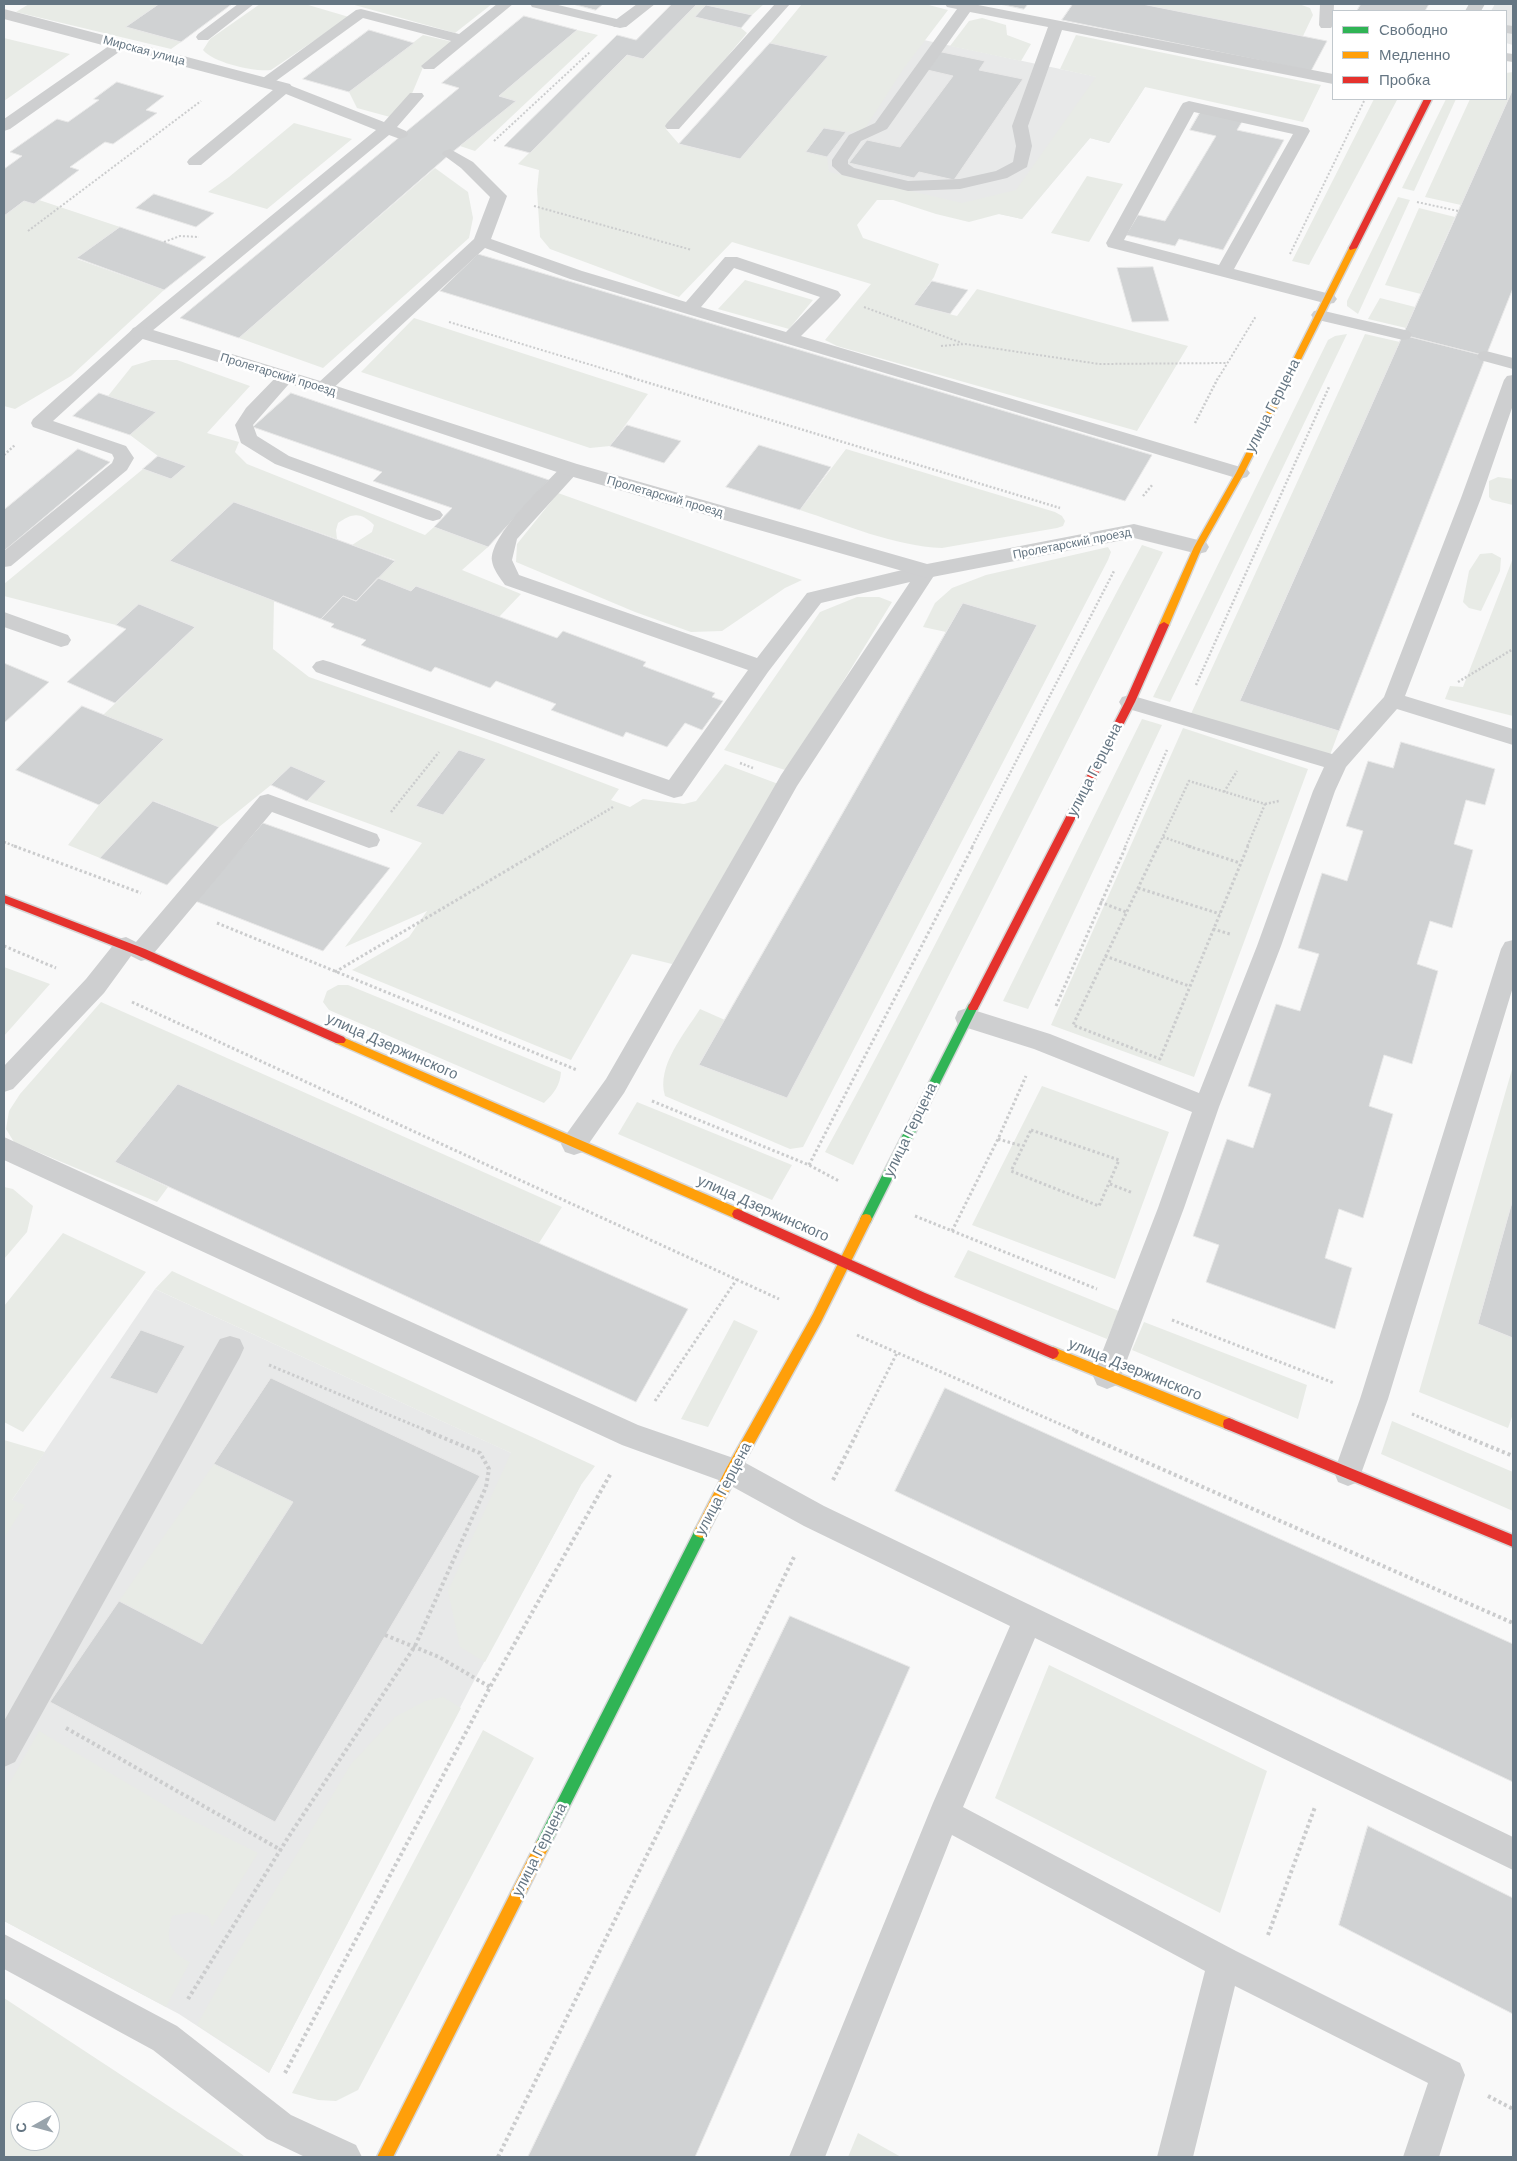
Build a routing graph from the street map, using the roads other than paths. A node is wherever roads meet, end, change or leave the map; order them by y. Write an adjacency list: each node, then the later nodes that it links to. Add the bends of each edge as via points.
1 (247, 4): 12 (lane)
2 (506, 4): 13 (lane)
3 (537, 4): 9 (lane)
4 (647, 4): 9 (street)
5 (783, 4): 22 (lane)
6 (1326, 4): 11 (lane)
7 (959, 5): 10 (lane, via 1038,15); 10 (lane, via 881,126 855,138 840,160 840,166 848,172 908,186 960,184 1001,175 1021,164 1024,146 1020,126)
8 (4, 14): 14 (street, Мирская улица)
9 (620, 24)
10 (1056, 24): 16 (lane)
11 (1326, 25)
12 (203, 36)
13 (461, 40): 15 (lane); 17 (lane, via 361,13)
14 (122, 44): 17 (street, Мирская улица); 21 (lane)
15 (429, 66)
16 (1332, 79)
17 (264, 82): 18 (street, Мирская улица)
18 (284, 88): 23 (lane); 25 (lane)
19 (416, 96): 23 (lane)
20 (1426, 100): 28 (street, улица Герцена)
21 (4, 126)
22 (673, 126)
23 (394, 132): 30 (lane)
24 (450, 154): 26 (lane, via 468,165 499,196)
25 (195, 162)
26 (482, 241): 29 (lane, via 576,275); 37 (lane)
27 (1223, 273): 27 (lane, via 1114,243 1190,106 1302,131); 28 (lane, via 1275,286)
28 (1324, 307): 31 (lane); 39 (street, улица Герцена)
29 (690, 309): 32 (lane); 32 (lane, via 731,262 832,295)
30 (140, 332): 35 (street, Пролетарский проезд); 42 (lane, via 40,423 119,450 124,458 120,466)
31 (1403, 335)
32 (790, 338): 39 (lane)
33 (1486, 356): 34 (lane)
34 (1513, 364)
35 (286, 377): 37 (street, Пролетарский проезд); 40 (lane, via 244,424 248,439 282,460)
36 (1513, 380): 48 (lane)
37 (323, 388): 38 (street, Пролетарский проезд)
38 (570, 469): 43 (street, Пролетарский проезд); 47 (lane, via 508,537 502,550 501,564 512,580)
39 (1240, 473): 41 (street, улица Герцена)
40 (433, 515)
41 (1198, 547): 43 (street, Пролетарский проезд, via 1134,531); 49 (street, улица Герцена)
42 (4, 562)
43 (927, 571): 47 (lane, via 814,598); 59 (lane, via 789,781 615,1086)
44 (4, 619): 45 (lane)
45 (61, 640)
46 (322, 666): 47 (lane, via 674,790)
47 (761, 667)
48 (1393, 700): 50 (lane); 51 (lane)
49 (1130, 702): 51 (lane); 56 (street, улица Герцена)
50 (1513, 737)
51 (1337, 763): 58 (lane)
52 (369, 840): 54 (lane, via 268,802 221,860)
53 (4, 899): 54 (street, улица Дзержинского)
54 (134, 949): 57 (lane); 59 (street, улица Дзержинского)
55 (1513, 949): 65 (lane, via 1374,1399)
56 (967, 1018): 58 (lane, via 1041,1042); 61 (street, улица Герцена)
57 (4, 1082)
58 (1206, 1107): 63 (lane)
59 (574, 1144): 61 (street, улица Дзержинского)
60 (4, 1148): 64 (lane, via 632,1436)
61 (844, 1261): 63 (street, улица Дзержинского); 64 (street, улица Герцена, via 817,1318)
62 (230, 1348): 68 (lane)
63 (1107, 1376): 65 (street, улица Дзержинского)
64 (732, 1472): 67 (lane, via 814,1516); 74 (street, улица Герцена)
65 (1348, 1472): 66 (street, улица Дзержинского)
66 (1513, 1541)
67 (1028, 1618): 69 (lane); 70 (lane)
68 (4, 1751)
69 (944, 1814): 72 (lane); 75 (lane)
70 (1513, 1854)
71 (4, 1951): 73 (lane, via 165,2038 279,2127)
72 (1238, 1970): 76 (lane); 77 (lane, via 1448,2075)
73 (344, 2157)
74 (385, 2157)
75 (807, 2157)
76 (1175, 2157)
77 (1421, 2157)

